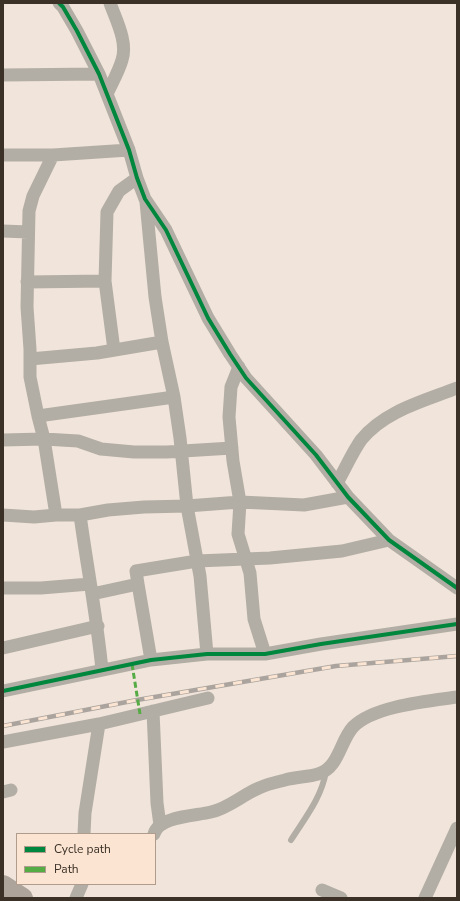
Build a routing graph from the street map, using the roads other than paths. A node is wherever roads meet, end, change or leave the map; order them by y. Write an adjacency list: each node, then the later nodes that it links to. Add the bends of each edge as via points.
1 (59, 3): 3 (street)
2 (110, 3): 5 (street, via 124,49 123,59)
3 (99, 74): 4 (street); 5 (street)
4 (3, 75)
5 (107, 94): 6 (street)
6 (129, 150): 8 (street); 9 (street)
7 (3, 155): 8 (street)
8 (53, 155): 12 (street, via 33,196)
9 (137, 178): 10 (street); 13 (street, via 119,191 107,212)
10 (145, 199): 15 (street); 18 (street, via 166,230 208,318)
11 (3, 232): 12 (street)
12 (28, 232): 14 (street)
13 (105, 280): 14 (street); 16 (street)
14 (27, 282): 17 (street)
15 (162, 342): 16 (street); 20 (street)
16 (114, 350): 17 (street)
17 (30, 360): 21 (street, via 30,377)
18 (238, 367): 24 (street, via 231,387); 26 (street, via 316,455)
19 (457, 388): 26 (street, via 391,414 372,428 361,441)
20 (174, 397): 21 (street); 25 (street)
21 (38, 416): 22 (street)
22 (44, 439): 23 (street); 25 (street, via 78,441 101,449 134,452); 31 (street)
23 (3, 440)
24 (232, 448): 25 (street); 28 (street)
25 (182, 451): 29 (street)
26 (337, 483): 27 (street)
27 (348, 497): 28 (street, via 304,505); 33 (street)
28 (240, 502): 29 (street); 34 (street, via 238,534)
29 (187, 506): 32 (street, via 115,509); 35 (street)
30 (3, 515): 31 (street)
31 (56, 515): 32 (street)
32 (80, 515): 39 (street)
33 (389, 540): 34 (street, via 342,552); 38 (street)
34 (246, 559): 35 (street); 44 (street, via 250,573 254,619)
35 (197, 561): 36 (street, via 136,571); 43 (street)
36 (138, 584): 39 (street); 45 (street)
37 (3, 588): 39 (street)
38 (457, 588)
39 (91, 589): 41 (street)
40 (457, 624): 44 (street)
41 (98, 626): 42 (street); 46 (street)
42 (3, 648)
43 (207, 654): 44 (street); 45 (street)
44 (265, 654)
45 (151, 660): 46 (street)
46 (102, 670): 47 (street)
47 (3, 691)
48 (457, 697): 53 (street, via 404,705 364,719 353,727)
49 (208, 698): 50 (street)
50 (153, 711): 51 (street); 55 (street)
51 (99, 724): 52 (street); 56 (street)
52 (3, 742)
53 (326, 771): 55 (street, via 258,788 224,808 167,821); 57 (lane, via 317,800)
54 (457, 828): 58 (street)
55 (157, 830)
56 (84, 833)
57 (291, 840)
58 (453, 847): 65 (street)
59 (3, 885): 62 (main road)
60 (82, 885): 63 (street)
61 (322, 890): 64 (street)
62 (23, 898)
63 (76, 898)
64 (341, 898)
65 (425, 898)

